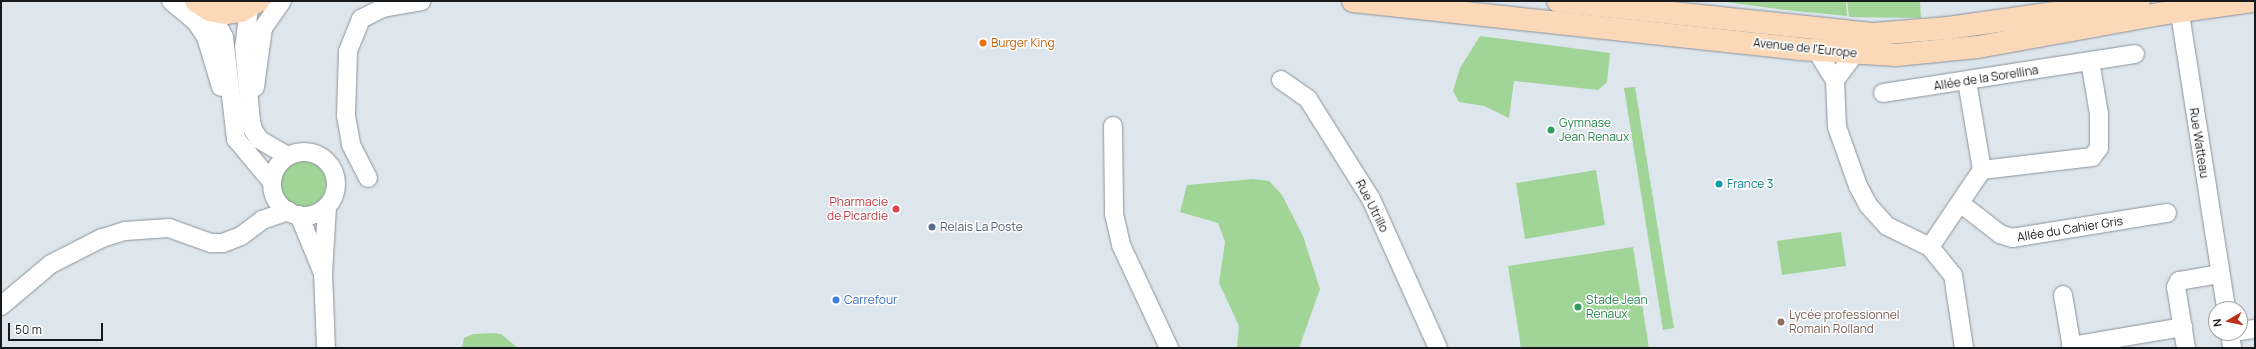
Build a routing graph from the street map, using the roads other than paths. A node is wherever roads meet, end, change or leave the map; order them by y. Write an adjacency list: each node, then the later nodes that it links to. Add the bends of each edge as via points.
1 (171, 1): 20 (street, via 196,22 206,37)
2 (282, 1): 19 (street, via 263,28)
3 (421, 1): 24 (street, via 383,8 361,19 348,51 346,115 351,144)
4 (1353, 1): 11 (main road, Avenue de l'Europe)
5 (1558, 1): 6 (main road, Avenue de l'Europe, via 1874,34 1948,28)
6 (2139, 1)
7 (2254, 1): 10 (main road, Avenue de l'Europe)
8 (254, 4): 9 (main road, via 226,13); 19 (street, via 244,46)
9 (203, 5): 20 (street, via 224,37)
10 (2178, 6): 12 (main road, Avenue de l'Europe, via 1973,47 1896,55); 33 (street, Rue Watteau)
11 (1816, 50): 12 (main road, Avenue de l'Europe); 16 (street)
12 (1856, 53): 16 (street)
13 (2135, 54): 14 (street, Allée de la Sorellina)
14 (2090, 61): 17 (street, Allée de la Sorellina); 23 (street, via 2099,114 2099,148 2092,157)
15 (1281, 80): 41 (street, Rue Utrillo, via 1308,99 1371,199)
16 (1835, 80): 31 (street, via 1836,127 1858,186 1868,205 1887,226)
17 (1967, 81): 18 (street, Allée de la Sorellina); 23 (street)
18 (1883, 93)
19 (251, 121): 22 (street, via 260,140)
20 (233, 124): 25 (street, via 239,144)
21 (1113, 126): 40 (street, via 1114,214 1121,245)
22 (288, 156): 25 (street, via 277,166); 27 (street, via 305,152 315,154 328,164 335,179 335,187)
23 (1982, 170): 26 (street)
24 (368, 178)
25 (272, 188): 28 (street, via 276,201); 30 (street)
26 (1960, 204): 29 (street, Allée du Cahier Gris, via 2000,234 2012,238); 31 (street)
27 (327, 206): 28 (street, via 314,214); 32 (street)
28 (293, 213): 30 (street); 32 (street)
29 (2167, 213)
30 (262, 220): 36 (street, via 241,236 224,243 211,243 169,228 125,231 102,238 51,264)
31 (1930, 247): 42 (street, via 1953,275)
32 (323, 274): 39 (street)
33 (2220, 274): 35 (street, Rue Watteau); 37 (street, via 2179,281 2176,287)
34 (2063, 295): 38 (street)
35 (2225, 301)
36 (1, 306)
37 (2183, 328): 38 (street); 43 (street)
38 (2071, 347)
39 (326, 348)
40 (1169, 348)
41 (1438, 348)
42 (1964, 348)
43 (2186, 348)

